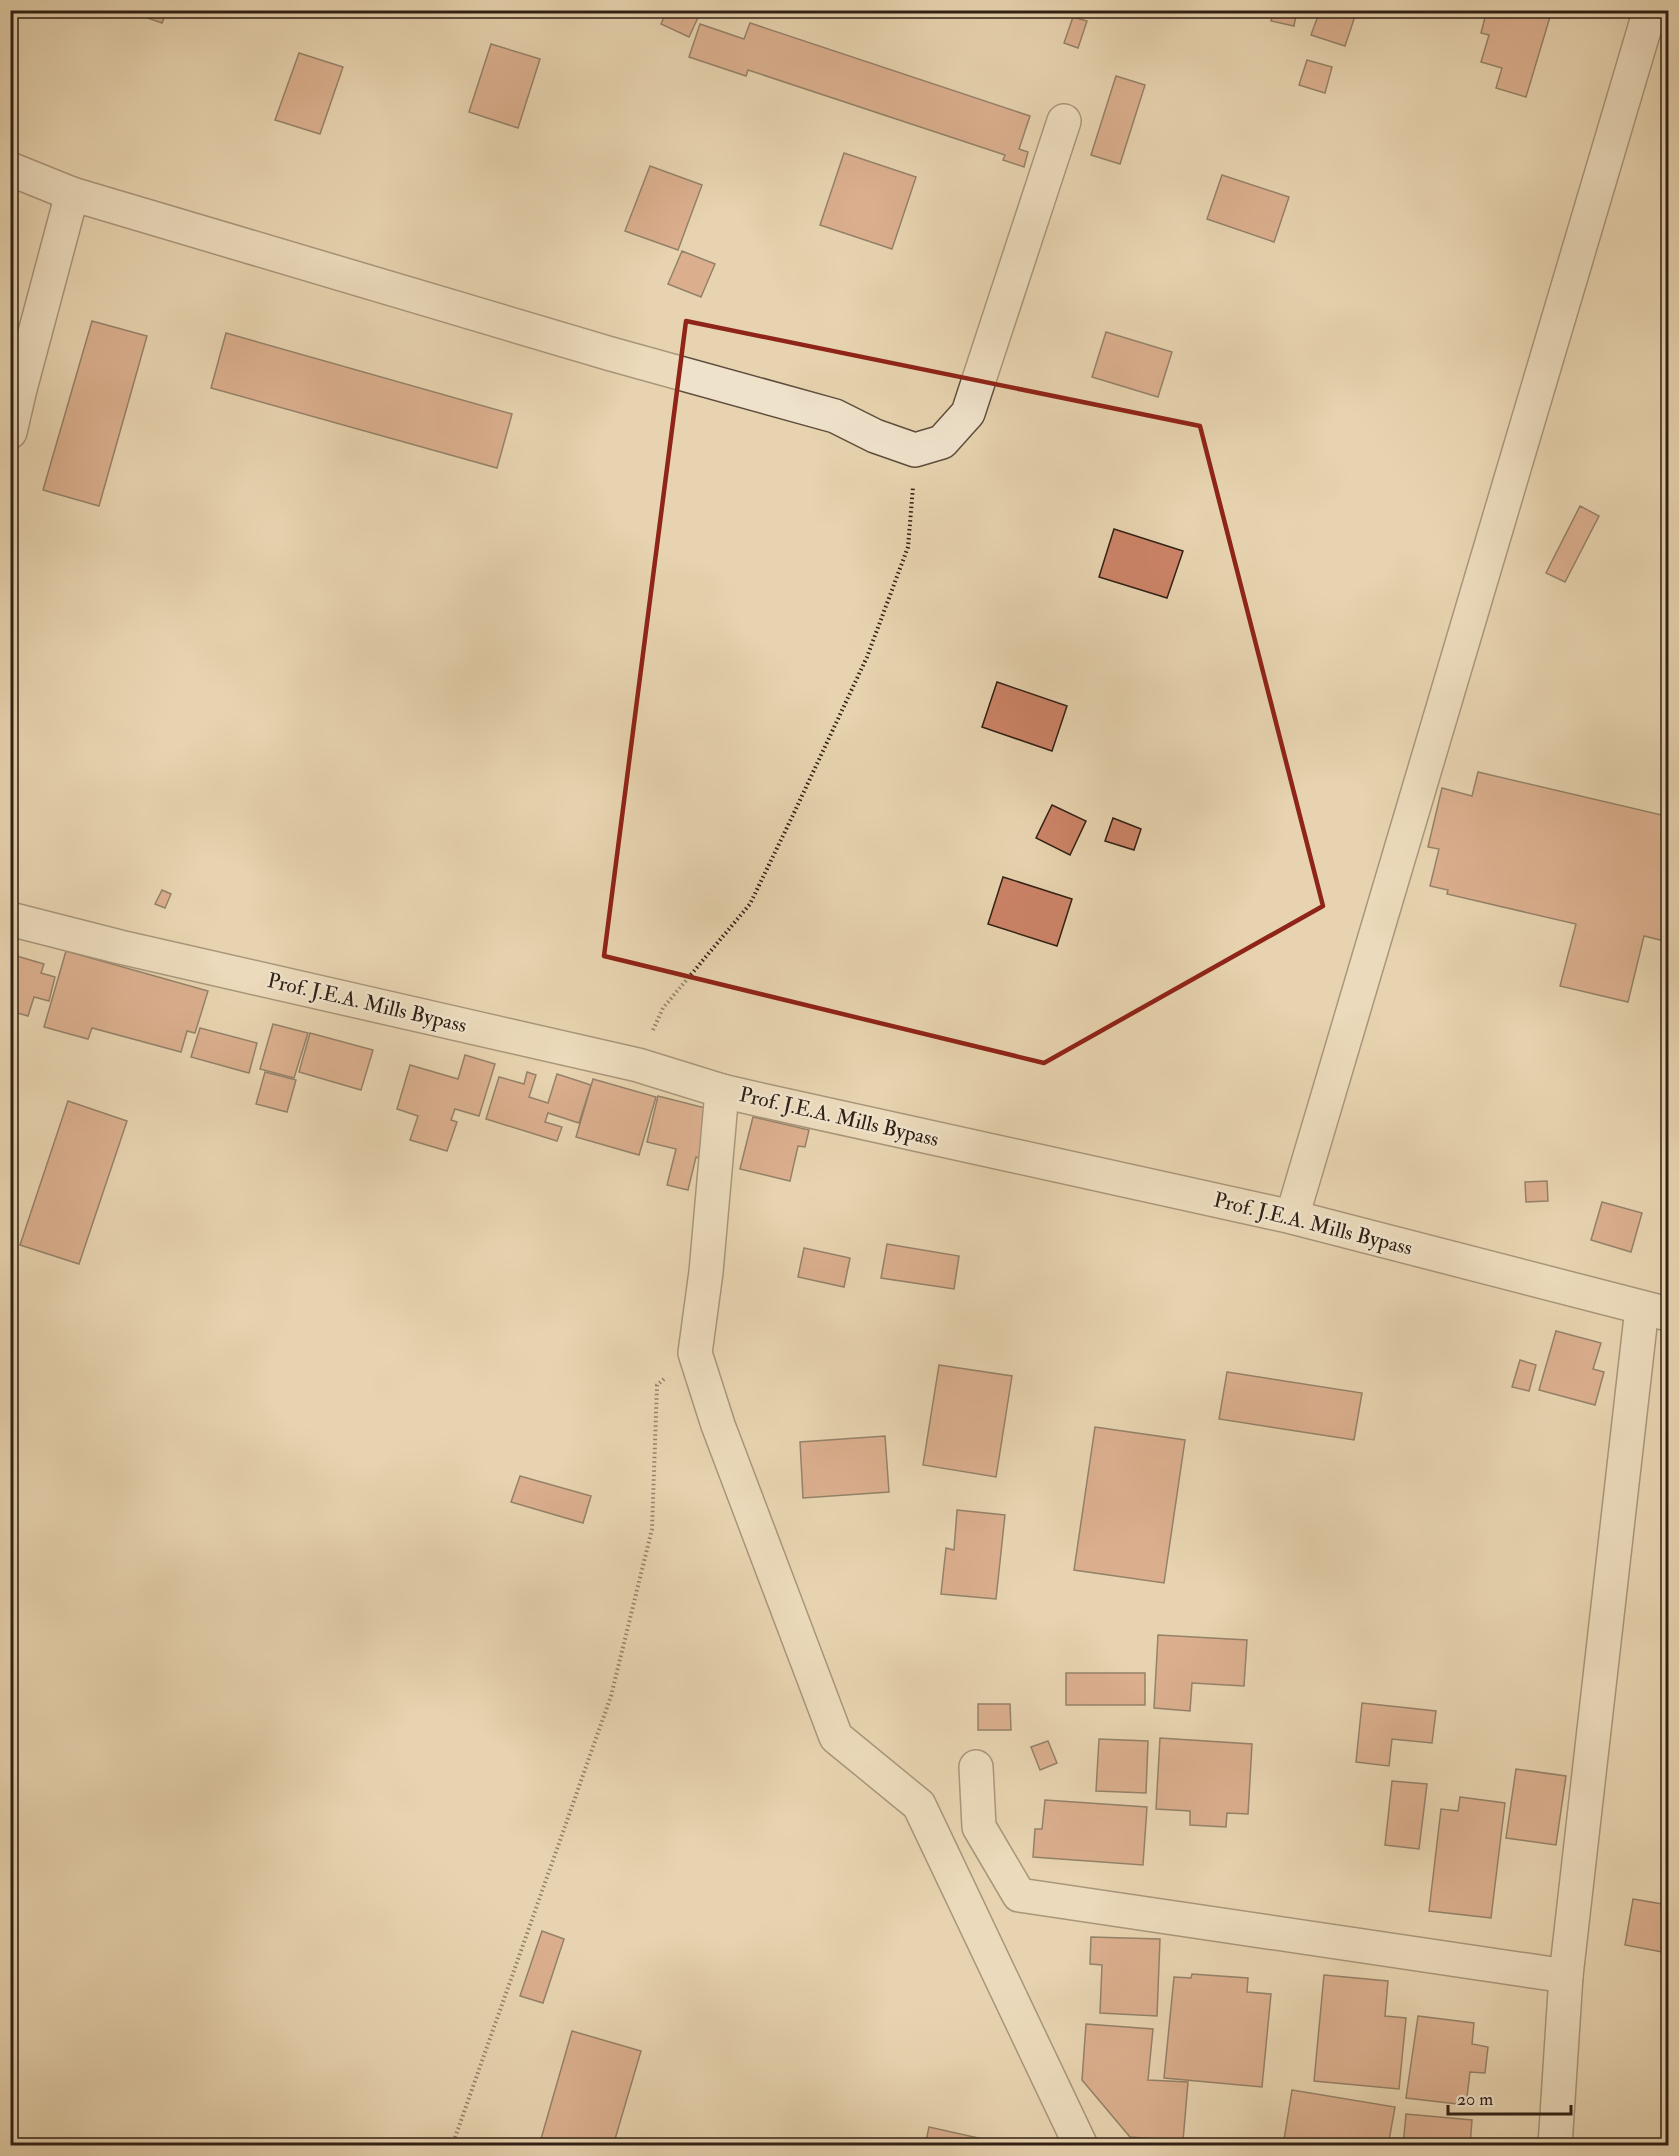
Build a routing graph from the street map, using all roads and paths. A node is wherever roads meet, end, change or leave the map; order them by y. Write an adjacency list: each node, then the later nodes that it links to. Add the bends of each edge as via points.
1 (1650, 10): 10 (street)
2 (1064, 121): 6 (street, via 968,412 942,442)
3 (10, 169): 4 (street)
4 (72, 194): 5 (street); 6 (street, via 611,354 836,416 874,436)
5 (10, 432)
6 (915, 450): 8 (path, via 908,547 867,657 750,903 663,1008)
7 (10, 919): 8 (street, Prof. J.E.A. Mills Bypass)
8 (638, 1065): 9 (street, Prof. J.E.A. Mills Bypass)
9 (722, 1091): 10 (street, Prof. J.E.A. Mills Bypass); 12 (street)
10 (1292, 1217): 11 (street, Prof. J.E.A. Mills Bypass)
11 (1655, 1311): 14 (street)
12 (695, 1353): 15 (path, via 657,1385 652,1528 611,1696); 16 (street, via 718,1425 836,1737 919,1804)
13 (976, 1767): 14 (street, via 979,1827 1018,1895)
14 (1566, 1976): 17 (street)
15 (452, 2145)
16 (1081, 2145)
17 (1555, 2145)

